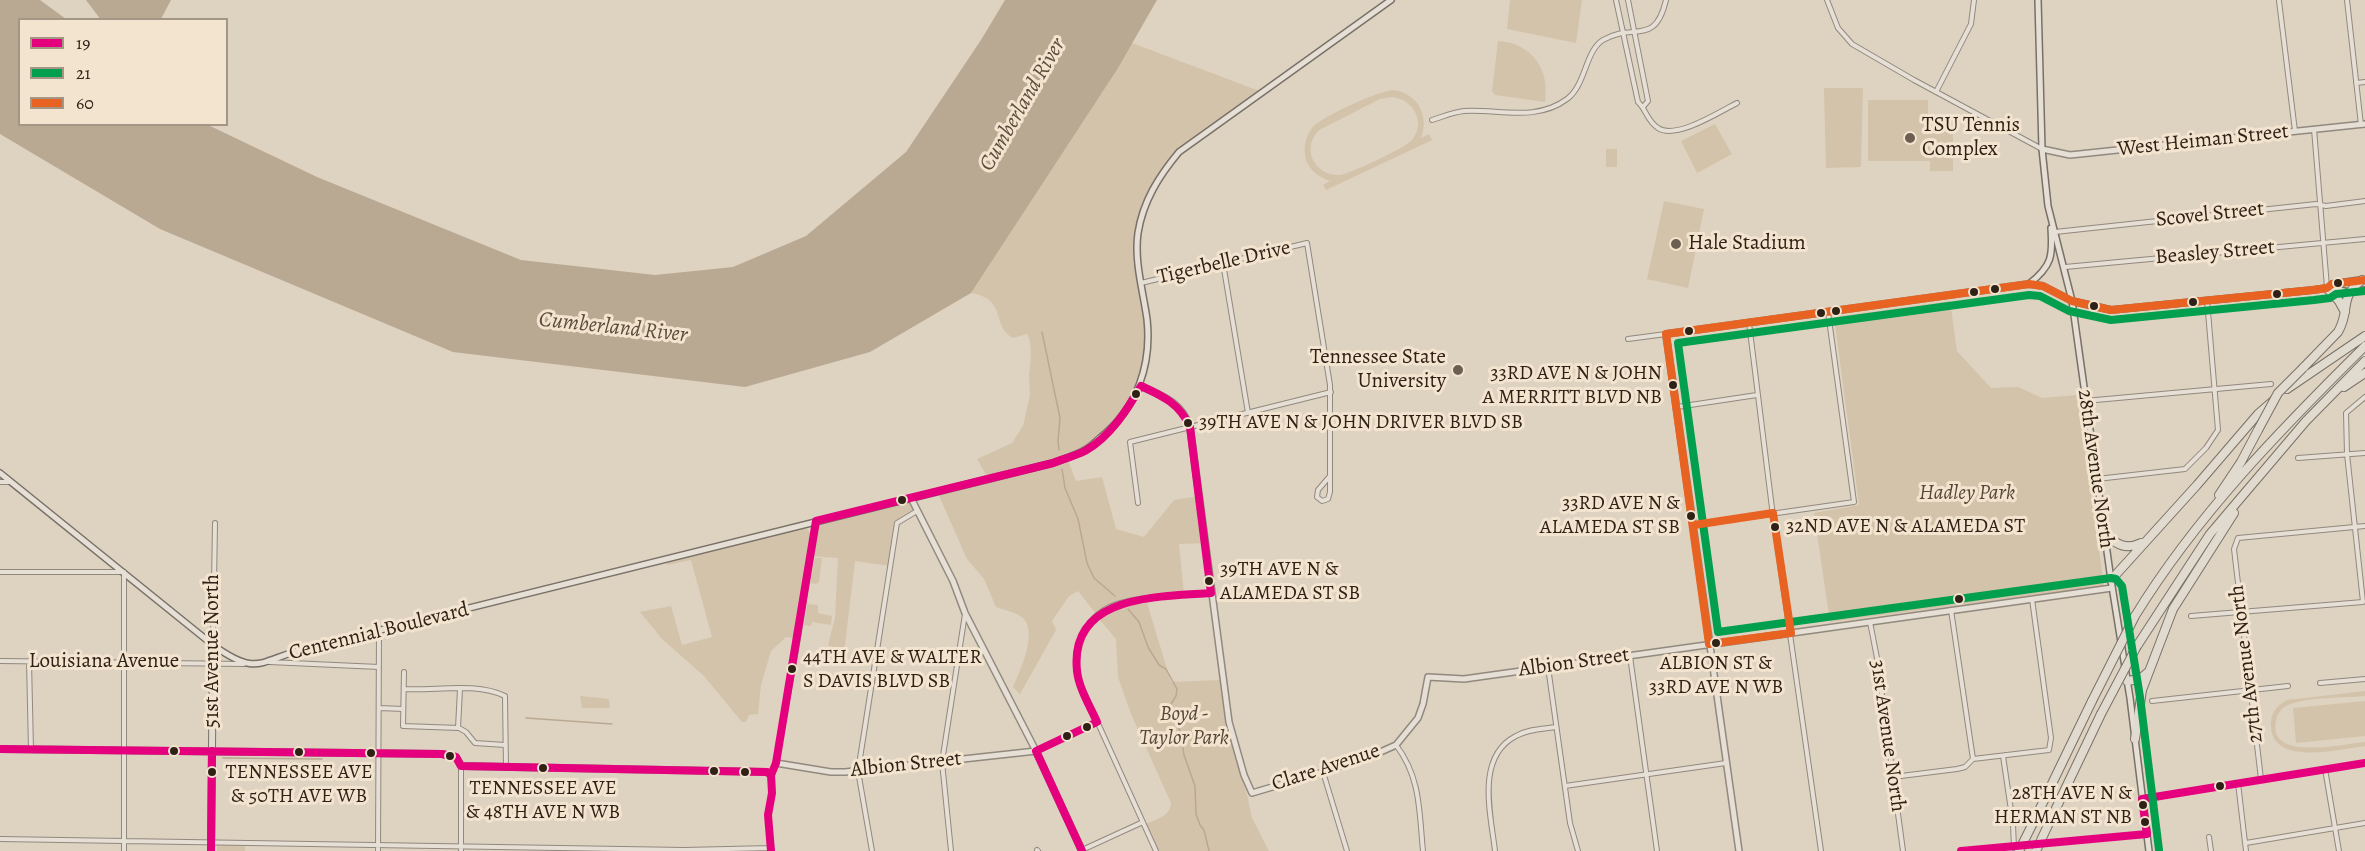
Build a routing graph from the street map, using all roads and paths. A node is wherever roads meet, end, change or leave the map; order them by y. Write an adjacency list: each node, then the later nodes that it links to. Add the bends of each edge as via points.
1 (1391, 0): 31 (street, via 1179,152 1159,177 1138,233)
2 (1616, 0): 11 (street)
3 (1628, 0): 10 (street)
4 (1666, 0): 10 (street, via 1657,25)
5 (1827, 0): 14 (street, via 1847,40)
6 (1974, 0): 14 (street, via 1971,24)
7 (2038, 0): 21 (street)
8 (2347, 0): 13 (street)
9 (2279, 2): 20 (street)
10 (1634, 31): 11 (street); 16 (street, via 1648,101)
11 (1623, 34): 16 (street, via 1638,102); 17 (street, via 1599,43 1577,88 1557,104 1521,114 1463,111)
12 (2365, 82): 13 (street)
13 (2356, 83): 18 (street)
14 (1936, 92): 21 (street)
15 (1737, 103): 16 (street, via 1672,132 1655,126)
16 (1643, 107)
17 (1432, 120)
18 (2363, 124): 19 (street, West Heiman Street)
19 (2314, 129): 20 (street, West Heiman Street); 23 (street)
20 (2295, 131): 21 (street, West Heiman Street, via 2070,155)
21 (2042, 149): 24 (street)
22 (2365, 201): 23 (street, Scovel Street, via 2326,206)
23 (2319, 203): 25 (street, Scovel Street); 27 (street)
24 (2049, 206): 25 (street, 28th Avenue North); 32 (street, via 2052,257)
25 (2055, 232): 29 (street, 28th Avenue North)
26 (2365, 239): 27 (street, Beasley Street)
27 (2324, 243): 29 (street, Beasley Street); 33 (street)
28 (1223, 263): 31 (street, Tigerbelle Drive); 50 (street, Tigerbelle Drive, via 1307,243); 56 (street)
29 (2065, 267): 37 (street, 28th Avenue North)
30 (2364, 280): 33 (street); 35 (highway)
31 (1141, 283): 48 (street, via 1148,343)
32 (2029, 284): 37 (street, via 2043,286); 38 (street)
33 (2327, 288): 35 (street); 36 (street); 39 (highway)
34 (2365, 291): 35 (street)
35 (2349, 292): 39 (highway)
36 (2207, 300): 37 (street, via 2111,310); 49 (street)
37 (2072, 301): 54 (street, 28th Avenue North)
38 (1828, 312): 40 (street); 70 (street, via 1854,502)
39 (2345, 313): 74 (highway, bridge, via 2338,332 2278,393 2241,462)
40 (1749, 322): 41 (street); 51 (street)
41 (1666, 334): 43 (street); 55 (street)
42 (2365, 336): 78 (highway, via 2293,383 2258,414)
43 (1628, 339)
44 (2365, 346): 74 (highway, via 2272,440)
45 (2365, 362): 52 (highway)
46 (2365, 373): 52 (highway)
47 (2271, 384): 49 (street)
48 (1141, 386): 57 (street, via 1176,403); 67 (street, Centennial Boulevard, via 1113,428 1085,450 1053,463)
49 (2216, 388): 54 (street); 63 (street, via 2218,430 2185,469)
50 (1330, 392): 56 (street); 62 (street)
51 (1757, 395): 55 (street); 70 (street)
52 (2330, 396): 66 (highway)
53 (2365, 397): 59 (street, via 2346,414)
54 (2085, 401): 63 (street, 28th Avenue North)
55 (1677, 406): 73 (street)
56 (1248, 413): 57 (street)
57 (1190, 427): 68 (street, via 1130,442); 82 (street)
58 (2365, 453): 59 (street)
59 (2347, 454): 60 (street); 76 (street)
60 (2298, 458)
61 (0, 473): 65 (street)
62 (1330, 476): 62 (street, via 1317,492 1322,501 1329,498)
63 (2096, 479): 77 (street, 28th Avenue North)
64 (0, 482): 65 (street)
65 (11, 482): 80 (street)
66 (2249, 489): 103 (highway, via 2173,609); 174 (highway, bridge, via 2210,534 2137,646)
67 (911, 498): 69 (street); 71 (street, Centennial Boulevard)
68 (1138, 502)
69 (918, 510): 86 (street); 136 (street, via 897,523)
70 (1773, 513): 73 (street); 90 (street)
71 (816, 521): 89 (street, Centennial Boulevard); 130 (street)
72 (214, 523): 92 (street, 51st Avenue North)
73 (1694, 525): 91 (street)
74 (2198, 526): 156 (highway, bridge, via 2135,616)
75 (2365, 526): 76 (street)
76 (2355, 527): 85 (street, 27th Avenue North, via 2238,538 2234,549); 85 (street, via 2363,602)
77 (2105, 535): 78 (highway, via 2124,547); 81 (street, 28th Avenue North)
78 (2145, 541): 81 (highway)
79 (0, 572): 80 (street)
80 (124, 572): 92 (street); 96 (street)
81 (2111, 584): 83 (street, Albion Street); 106 (street, 28th Avenue North)
82 (1211, 593): 115 (street, via 1128,601 1092,620 1079,642 1076,663 1081,686); 137 (street, Clare Avenue, via 1229,722 1252,793)
83 (2032, 599): 84 (street, Albion Street); 127 (street, via 2052,743 2049,750)
84 (1951, 610): 88 (street, Albion Street); 128 (street)
85 (2242, 612): 87 (street); 110 (street, 27th Avenue North)
86 (965, 613): 124 (street); 129 (street)
87 (2191, 616)
88 (1870, 622): 90 (street, Albion Street); 140 (street, 31st Avenue North)
89 (379, 631): 97 (street, Centennial Boulevard, via 288,653); 100 (street)
90 (1791, 633): 91 (street, Albion Street); 171 (street)
91 (1709, 644): 93 (street, Albion Street); 131 (street)
92 (213, 645): 98 (main road, 51st Avenue North); 99 (street)
93 (1630, 655): 101 (street, Albion Street); 139 (street)
94 (0, 661): 95 (street, Louisiana Avenue)
95 (29, 661): 96 (street, Louisiana Avenue); 122 (street)
96 (124, 662): 98 (street, Louisiana Avenue); 123 (street)
97 (269, 662): 99 (street, Centennial Boulevard); 100 (street)
98 (213, 663): 99 (street, Louisiana Avenue); 125 (main road, 51st Avenue North)
99 (244, 664)
100 (379, 667): 113 (street)
101 (1548, 667): 104 (street, Albion Street, via 1464,679); 116 (street)
102 (404, 672): 111 (street)
103 (2148, 672): 106 (highway, via 2140,680); 118 (highway, via 2139,702)
104 (1428, 677): 120 (street, Clare Avenue, via 1418,718)
105 (2365, 679): 107 (street)
106 (2127, 681): 118 (street, 28th Avenue North)
107 (2320, 683)
108 (2288, 686): 110 (street)
109 (460, 689): 111 (street); 117 (street); 119 (street, via 496,691 505,696)
110 (2250, 689): 112 (street); 141 (street, 27th Avenue North)
111 (404, 690): 114 (street)
112 (2152, 701)
113 (380, 708): 114 (street); 126 (street)
114 (404, 709): 117 (street, via 403,726)
115 (1097, 722): 124 (street); 145 (street)
116 (1556, 727): 143 (street); 167 (street, via 1515,736 1500,750 1488,782)
117 (458, 728): 119 (street, via 475,743)
118 (2135, 739): 144 (street, 28th Avenue North)
119 (506, 745): 134 (street)
120 (1396, 745): 137 (street, Clare Avenue); 166 (street, via 1411,766 1416,784)
121 (0, 749): 122 (street)
122 (31, 750): 123 (street)
123 (124, 751): 125 (street); 151 (street)
124 (1036, 751): 129 (street, Albion Street); 158 (street)
125 (212, 752): 126 (street); 152 (main road, 51st Avenue North)
126 (379, 753): 133 (street, via 442,754 456,757); 154 (street)
127 (2003, 756): 128 (street); 156 (street)
128 (1973, 759): 140 (street, via 1957,769)
129 (942, 762): 136 (street, Albion Street); 163 (street)
130 (776, 763): 136 (street, Albion Street, via 831,772); 138 (street)
131 (1725, 763): 139 (street); 170 (street)
132 (2365, 763): 135 (street)
133 (461, 766): 134 (street); 155 (street)
134 (506, 768): 138 (street, via 698,770)
135 (2325, 769): 141 (street); 147 (street)
136 (858, 771): 162 (street)
137 (1323, 772): 165 (street)
138 (771, 775): 157 (street)
139 (1646, 775): 143 (street); 169 (street)
140 (1893, 777): 172 (street, 31st Avenue North)
141 (2261, 780): 142 (street)
142 (2238, 783): 144 (street); 153 (street)
143 (1565, 786): 168 (street)
144 (2142, 799): 148 (street, 28th Avenue North)
145 (1143, 822): 158 (street); 164 (street)
146 (2365, 824): 147 (street)
147 (2335, 828): 153 (street); 178 (street)
148 (2147, 834): 156 (street); 175 (street, 28th Avenue North)
149 (2209, 837): 176 (street)
150 (0, 839): 151 (street)
151 (124, 841): 152 (street); 159 (street)
152 (211, 842): 154 (street); 160 (main road, 51st Avenue North)
153 (2246, 843): 177 (street)
154 (378, 845): 155 (street); 161 (street)
155 (461, 849): 157 (street)
156 (2017, 849): 173 (street)
157 (771, 850)
158 (1082, 850)
159 (124, 851)
160 (211, 851)
161 (378, 851)
162 (872, 851)
163 (951, 851)
164 (1156, 851)
165 (1347, 851)
166 (1423, 851)
167 (1495, 851)
168 (1578, 851)
169 (1657, 851)
170 (1739, 851)
171 (1821, 851)
172 (1903, 851)
173 (1961, 851)
174 (2036, 851)
175 (2150, 851)
176 (2211, 851)
177 (2246, 851)
178 (2339, 851)

